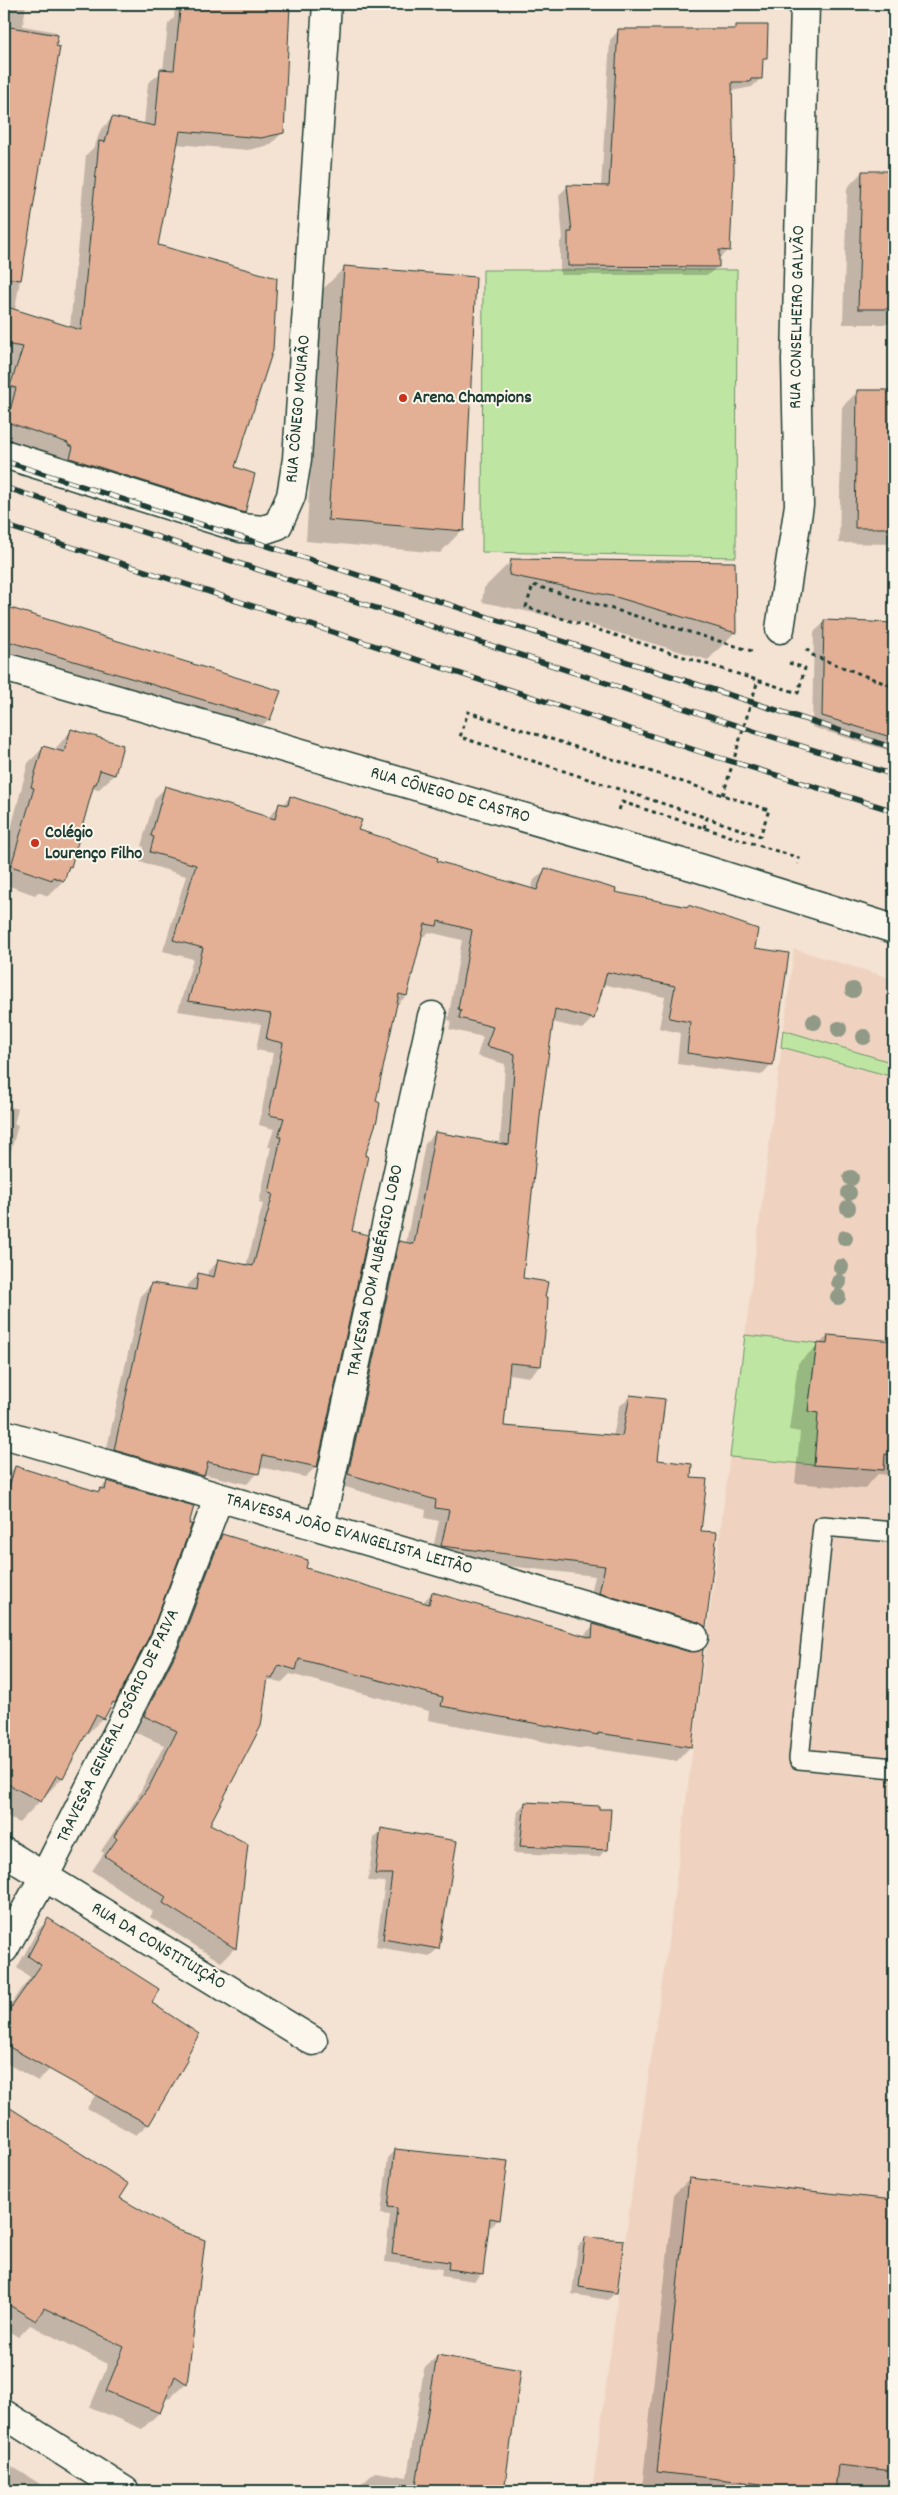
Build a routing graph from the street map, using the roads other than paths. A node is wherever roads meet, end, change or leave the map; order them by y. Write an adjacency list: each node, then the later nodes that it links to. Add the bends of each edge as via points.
1 (327, 4): 3 (street, RUA CÔNEGO MOURÃO, via 297,459 291,496 278,525 263,530 241,528)
2 (805, 4): 4 (street, RUA CONSELHEIRO GALVÃO, via 796,360 799,505)
3 (4, 454)
4 (780, 629)
5 (4, 668): 6 (street, RUA CÔNEGO DE CASTRO, via 699,868)
6 (894, 929)
7 (432, 1016): 10 (street, TRAVESSA DOM AUBÉRGIO LOBO)
8 (4, 1434): 9 (street, TRAVESSA JOÃO EVANGELISTA LEITÃO)
9 (220, 1497): 10 (street, TRAVESSA JOÃO EVANGELISTA LEITÃO); 15 (street, TRAVESSA GENERAL OSÓRIO DE PAIVA, via 165,1639)
10 (320, 1527): 12 (street, TRAVESSA JOÃO EVANGELISTA LEITÃO)
11 (894, 1532): 13 (lane, via 823,1526 799,1759)
12 (694, 1637)
13 (894, 1768)
14 (4, 1852): 15 (street, RUA DA CONSTITUIÇÃO)
15 (44, 1877): 16 (street, TRAVESSA GENERAL OSÓRIO DE PAIVA); 17 (street, RUA DA CONSTITUIÇÃO)
16 (4, 1949)
17 (313, 2042)
18 (4, 2414): 19 (street)
19 (125, 2491)

